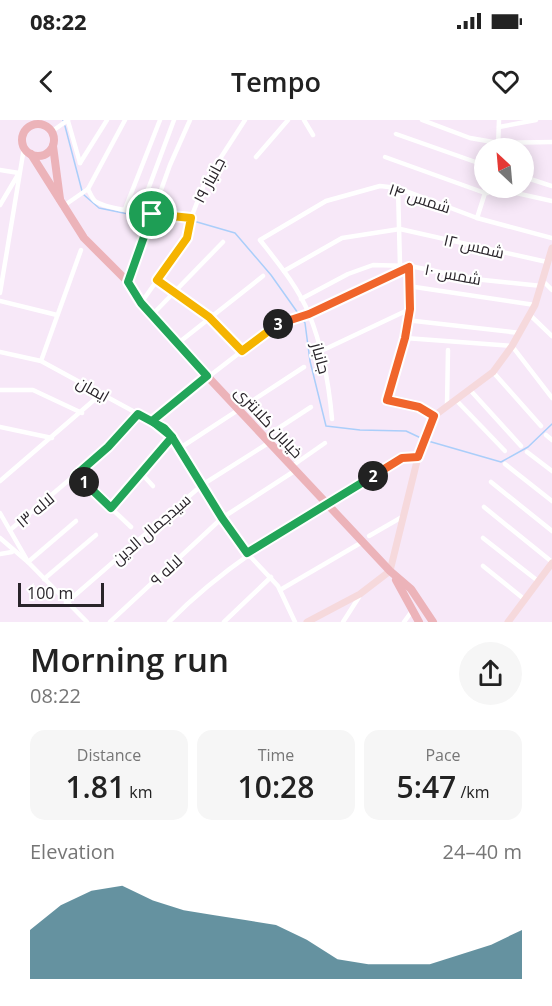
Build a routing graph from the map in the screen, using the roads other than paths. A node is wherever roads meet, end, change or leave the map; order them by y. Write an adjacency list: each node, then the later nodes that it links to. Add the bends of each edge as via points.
1 (23, 120): 18 (main road)
2 (68, 120): 3 (street, via 80,163); 16 (street)
3 (106, 120)
4 (125, 120): 36 (street)
5 (160, 120): 42 (street)
6 (174, 120): 43 (street)
7 (190, 120): 44 (street)
8 (245, 120): 45 (street, جانباز ۱۹, via 205,182)
9 (288, 120): 27 (street)
10 (304, 120): 19 (street)
11 (422, 120): 21 (street)
12 (499, 120): 15 (street)
13 (536, 120): 15 (street)
14 (44, 123): 16 (main road); 18 (main road, via 32,125)
15 (499, 127): 20 (street)
16 (51, 132): 24 (main road)
17 (396, 134): 29 (street)
18 (23, 135): 25 (main road)
19 (313, 135)
20 (498, 138)
21 (474, 139)
22 (552, 142): 23 (street)
23 (534, 143)
24 (53, 145): 26 (main road, via 44,154); 41 (main road, خیابان کلانتری)
25 (24, 148): 26 (main road); 31 (street)
26 (31, 154): 41 (main road, خیابان کلانتری)
27 (256, 157)
28 (385, 157): 34 (street)
29 (474, 161)
30 (0, 170): 31 (street)
31 (19, 173): 40 (street); 63 (street)
32 (534, 180): 33 (street)
33 (552, 186)
34 (474, 187)
35 (398, 188): 46 (street, شمس ۱۴); 47 (street); 49 (street, شمس ۱۴, via 380,186 326,201)
36 (88, 189): 41 (street); 42 (street, via 102,205)
37 (534, 197): 39 (street)
38 (484, 198): 46 (street)
39 (552, 201)
40 (0, 205)
41 (62, 207): 59 (main road, خیابان کلانتری, via 84,238)
42 (125, 209): 43 (street)
43 (140, 211): 44 (street)
44 (152, 214): 45 (street); 59 (street)
45 (191, 218): 58 (street, جانباز ۱۹, via 187,238)
46 (477, 218): 48 (street, شمس ۱۴)
47 (400, 229): 53 (street, شمس ۱۲); 54 (street); 56 (street, via 342,238)
48 (552, 238)
49 (260, 240): 56 (street, جانباز)
50 (224, 242): 64 (street)
51 (552, 248): 53 (street)
52 (81, 250): 71 (street)
53 (547, 262): 60 (street)
54 (400, 265): 55 (street, شمس ۱۰); 65 (street, شمس ۱۰, via 373,266 348,274)
55 (410, 266): 60 (street, شمس ۱۰, via 474,279); 61 (street); 70 (street)
56 (284, 271): 65 (street, جانباز)
57 (263, 276): 74 (street)
58 (157, 280): 64 (street); 67 (street, جانباز ۱۹)
59 (128, 282): 67 (main road, خیابان کلانتری)
60 (542, 284): 62 (street); 68 (street)
61 (408, 286): 68 (street); 69 (street)
62 (552, 290)
63 (0, 293)
64 (174, 293): 72 (street); 74 (street)
65 (301, 300): 70 (street, جانباز)
66 (0, 301): 71 (street)
67 (141, 303): 72 (main road, خیابان کلانتری)
68 (535, 305): 73 (street)
69 (410, 309): 75 (street); 84 (street)
70 (309, 314): 83 (street, via 277,324); 84 (street, جانباز)
71 (57, 315): 85 (street)
72 (152, 315): 79 (main road, خیابان کلانتری)
73 (530, 315): 76 (street); 77 (street)
74 (209, 317): 79 (street); 83 (street)
75 (406, 320): 76 (street); 78 (street)
76 (520, 333): 80 (street)
77 (552, 336)
78 (405, 338): 80 (street); 99 (street, via 387,400 419,407)
79 (177, 344): 88 (main road, خیابان کلانتری)
80 (512, 346): 87 (street); 92 (street)
81 (448, 350): 94 (street)
82 (0, 351): 85 (street, ایمان)
83 (242, 351): 88 (street)
84 (319, 352): 100 (street, جانباز)
85 (41, 361): 91 (street, ایمان)
86 (303, 367): 96 (street)
87 (493, 372): 90 (street); 102 (street)
88 (207, 376): 96 (main road, خیابان کلانتری); 101 (street)
89 (0, 390): 97 (street, via 33,390)
90 (471, 391): 93 (street); 110 (street)
91 (101, 394): 97 (street); 98 (street, ایمان)
92 (552, 398)
93 (456, 400): 94 (street); 112 (street)
94 (447, 406): 99 (street)
95 (311, 407): 107 (street, سیدجمال الدین)
96 (239, 409): 107 (main road, خیابان کلانتری); 111 (street)
97 (82, 413): 106 (street)
98 (138, 414): 101 (street, ایمان); 119 (street, لاله ۱۳)
99 (434, 416): 114 (street)
100 (332, 419)
101 (152, 421): 105 (street, ایمان)
102 (541, 426)
103 (0, 427): 106 (street)
104 (546, 435): 108 (street)
105 (172, 437): 111 (street, ایمان); 118 (street)
106 (52, 438): 120 (street)
107 (267, 439): 116 (main road, خیابان کلانتری); 122 (street, سیدجمال الدین)
108 (552, 440)
109 (325, 443): 116 (street, لاله ۹)
110 (521, 446)
111 (180, 448): 122 (street, ایمان)
112 (505, 452)
113 (527, 452): 117 (street)
114 (418, 457): 125 (street, via 402,458); 129 (street)
115 (505, 464): 124 (street)
116 (294, 468): 125 (main road, خیابان کلانتری); 130 (street, لاله ۹)
117 (552, 471)
118 (141, 473): 123 (street); 127 (street)
119 (76, 475): 127 (street); 134 (street, لاله ۱۳)
120 (0, 481)
121 (491, 482): 135 (street)
122 (202, 484): 130 (street, ایمان); 153 (street, سیدجمال الدین)
123 (153, 486)
124 (552, 501)
125 (329, 505): 139 (main road, خیابان کلانتری); 141 (street)
126 (484, 507): 144 (street)
127 (111, 508): 133 (street)
128 (0, 513): 132 (street)
129 (402, 517): 139 (street); 146 (street)
130 (222, 518): 141 (street, ایمان); 156 (street, لاله ۹)
131 (76, 521): 143 (street)
132 (6, 525): 134 (street); 137 (street, via 7,531)
133 (132, 527)
134 (10, 531): 143 (street)
135 (552, 531)
136 (96, 535): 148 (street)
137 (1, 536): 140 (street)
138 (483, 538): 149 (street)
139 (367, 539): 146 (main road, خیابان کلانتری); 150 (street)
140 (12, 551): 142 (street); 143 (street)
141 (247, 553): 147 (street, ایمان); 157 (street)
142 (0, 554)
143 (28, 562): 148 (street)
144 (552, 563): 149 (street)
145 (483, 566): 152 (street)
146 (390, 571): 151 (street); 154 (main road, خیابان کلانتری); 164 (main road, خیابان کلانتری, via 411,589)
147 (270, 577): 150 (street, ایمان); 158 (street)
148 (44, 579): 153 (street)
149 (538, 581): 152 (street)
150 (280, 590): 159 (street, ایمان)
151 (360, 594): 160 (street); 161 (street)
152 (524, 599): 165 (street)
153 (66, 603): 155 (street)
154 (414, 609): 162 (street); 163 (main road, خیابان کلانتری)
155 (87, 622)
156 (110, 622)
157 (169, 622)
158 (224, 622)
159 (295, 622)
160 (307, 622)
161 (343, 622)
162 (404, 622)
163 (419, 622)
164 (432, 622)
165 (508, 622)

